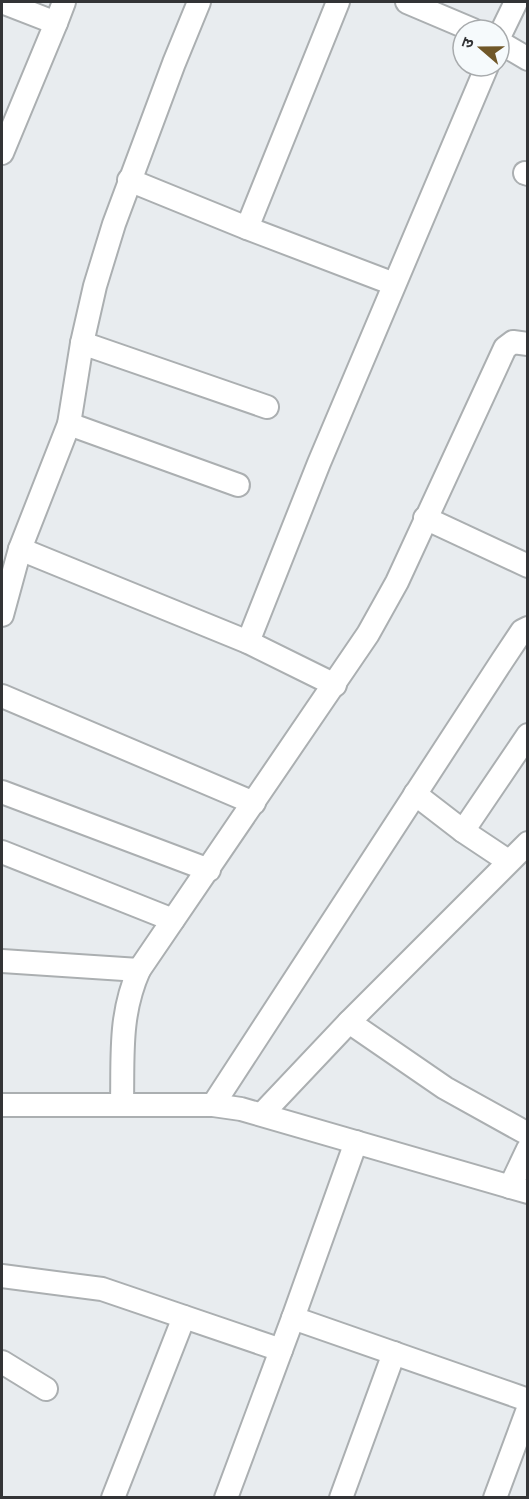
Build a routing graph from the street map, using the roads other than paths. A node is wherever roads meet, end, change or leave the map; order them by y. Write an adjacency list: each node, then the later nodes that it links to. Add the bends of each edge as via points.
1 (2, 2): 9 (street)
2 (64, 2): 9 (street)
3 (199, 2): 14 (street)
4 (338, 2): 15 (street)
5 (407, 2): 8 (street)
6 (516, 2): 7 (street)
7 (509, 18)
8 (451, 21)
9 (56, 23): 13 (street)
10 (511, 47): 11 (street)
11 (528, 59)
12 (482, 78): 16 (street)
13 (4, 140)
14 (129, 180): 15 (street); 17 (street, via 95,286)
15 (248, 228): 16 (street)
16 (394, 284): 27 (street)
17 (82, 344): 19 (street); 20 (street)
18 (528, 344): 22 (street, via 513,342 505,348)
19 (267, 407)
20 (69, 424): 21 (street); 23 (street)
21 (238, 485)
22 (425, 518): 24 (street); 28 (street, via 397,582)
23 (20, 549): 25 (street); 27 (street)
24 (527, 564)
25 (2, 615)
26 (528, 628): 32 (street, via 522,631)
27 (248, 642): 28 (street)
28 (335, 684): 33 (street)
29 (2, 696): 33 (street)
30 (528, 735): 34 (street)
31 (2, 792): 38 (street)
32 (415, 794): 34 (street); 45 (street)
33 (254, 803): 38 (street)
34 (463, 831): 37 (street)
35 (528, 843): 37 (street)
36 (2, 852): 39 (street)
37 (508, 861): 42 (street)
38 (209, 870): 39 (street)
39 (173, 920): 41 (street)
40 (2, 961): 41 (street)
41 (139, 970): 43 (street, via 123,1024)
42 (349, 1022): 46 (street); 47 (street, via 445,1088)
43 (122, 1104): 44 (street); 45 (street)
44 (2, 1105)
45 (213, 1105): 46 (street)
46 (262, 1114): 48 (street)
47 (528, 1134)
48 (356, 1142): 50 (street); 53 (street)
49 (528, 1149): 50 (street)
50 (519, 1190)
51 (2, 1276): 52 (street, via 102,1289)
52 (184, 1317): 54 (street); 60 (street)
53 (293, 1318): 54 (street); 55 (street)
54 (281, 1350): 61 (street)
55 (394, 1353): 58 (street); 62 (street)
56 (2, 1362): 57 (street)
57 (46, 1389)
58 (528, 1400)
59 (528, 1409): 63 (street)
60 (113, 1497)
61 (226, 1497)
62 (341, 1497)
63 (495, 1497)

